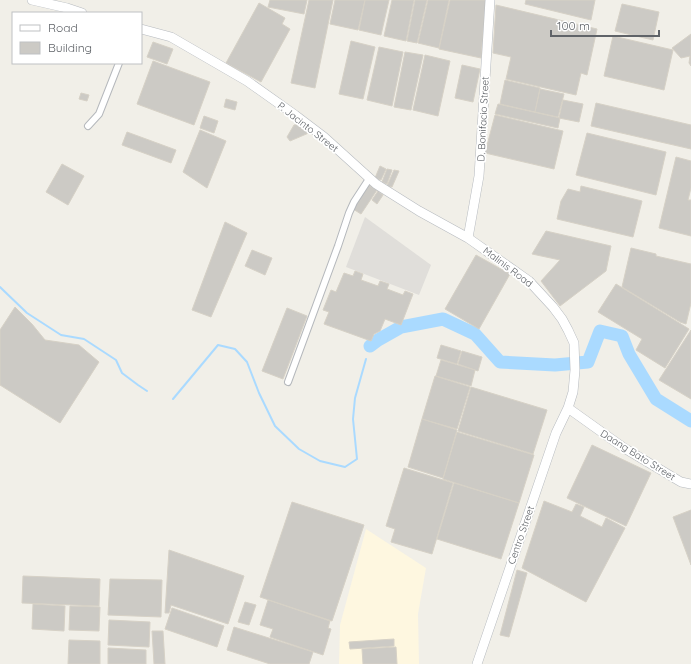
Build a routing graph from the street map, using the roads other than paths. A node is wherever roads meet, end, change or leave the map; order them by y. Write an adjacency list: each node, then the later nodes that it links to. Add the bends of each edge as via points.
1 (32, 0): 3 (main road)
2 (490, 0): 8 (main road, D. Bonifacio Street, via 479,176)
3 (76, 12)
4 (142, 29): 7 (main road, P. Jacinto Street, via 170,37 247,81 324,137)
5 (119, 64): 6 (street, via 99,114)
6 (88, 126)
7 (369, 179): 8 (main road, P. Jacinto Street); 9 (street, via 349,213)
8 (468, 238): 10 (main road, Malinis Road, via 529,281 562,319 574,342 573,392)
9 (288, 382)
10 (568, 408): 11 (main road, Daang Bato Street, via 624,448 682,482); 12 (main road, Centro Street, via 556,433)
11 (691, 484)
12 (477, 664)

